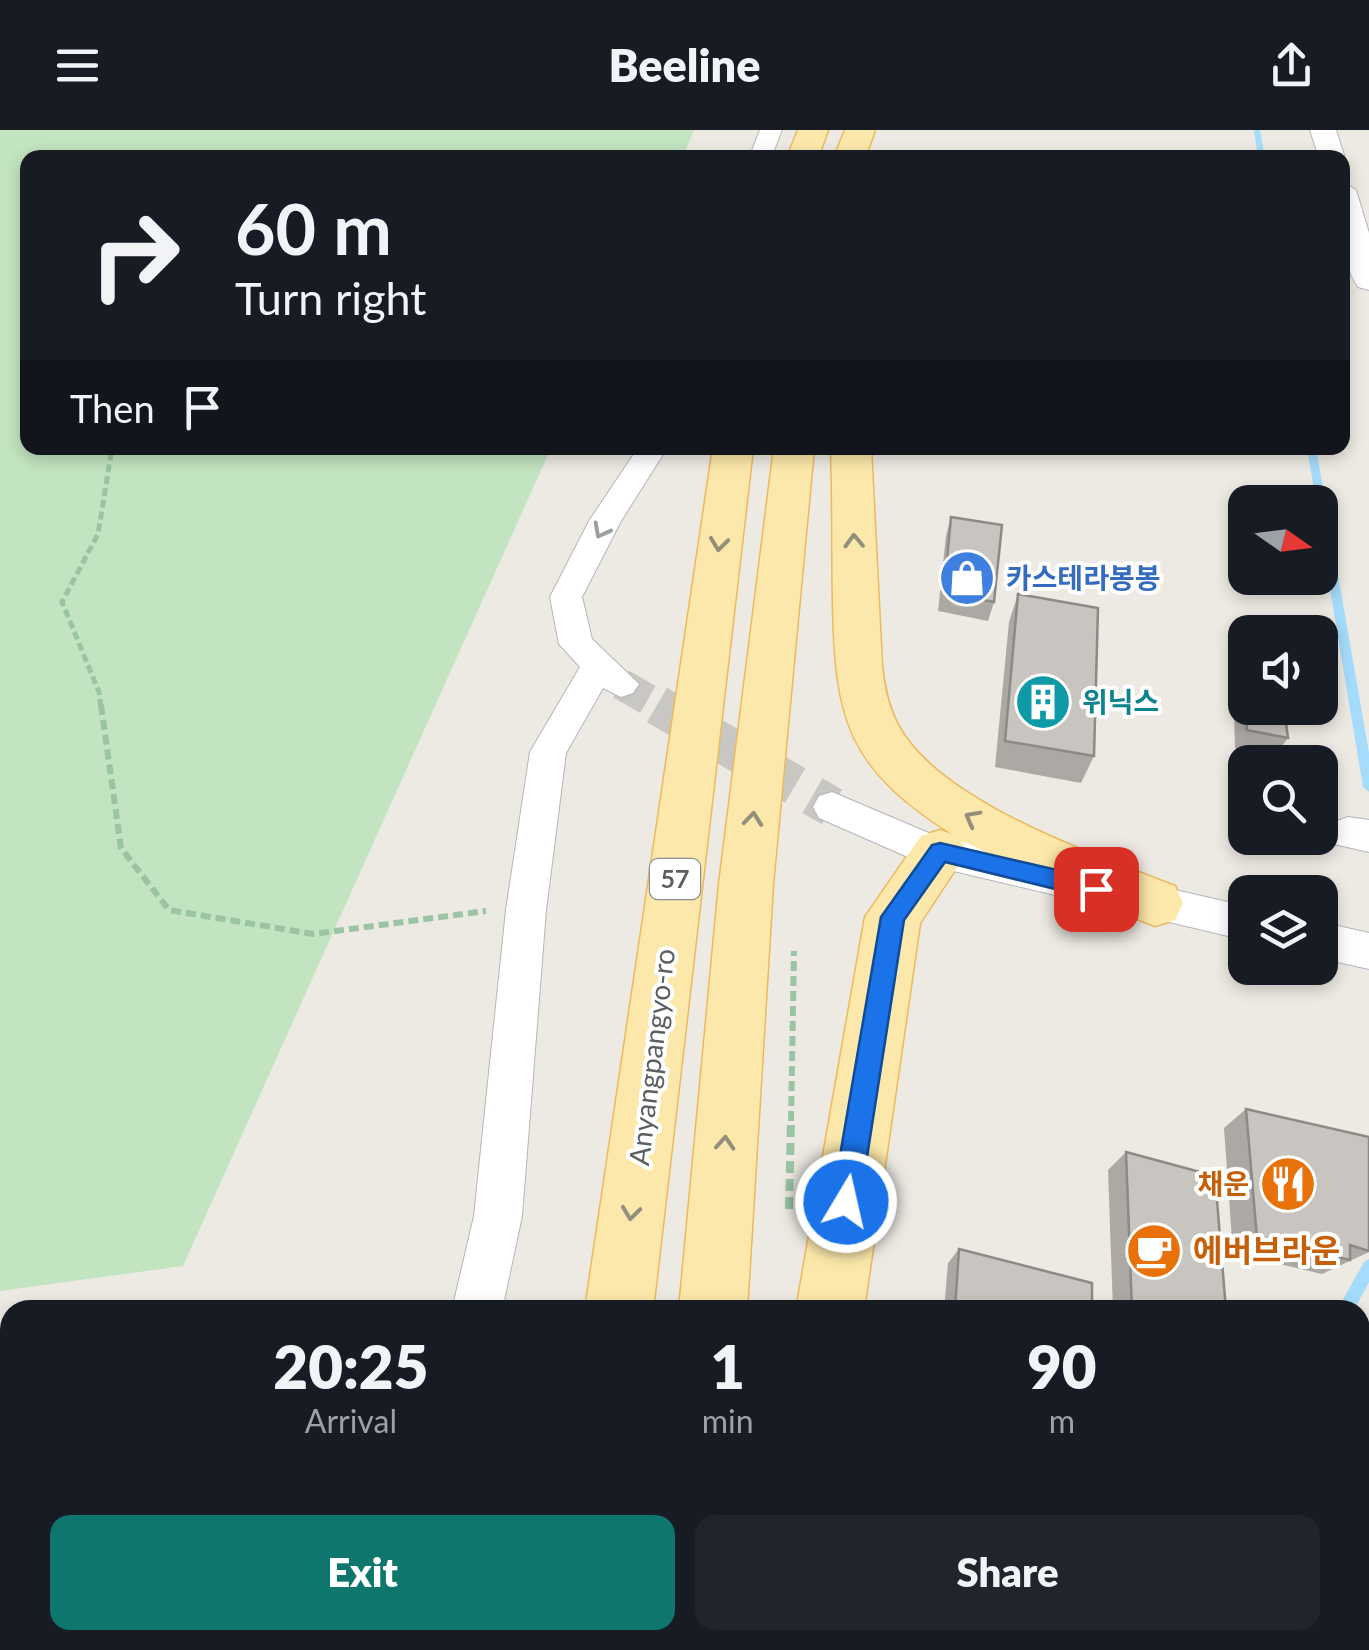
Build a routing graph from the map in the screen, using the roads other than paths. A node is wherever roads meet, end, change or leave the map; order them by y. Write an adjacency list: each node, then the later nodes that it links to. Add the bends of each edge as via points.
1 (1350, 217): 2 (street)
2 (1369, 282)
3 (648, 455): 13 (street, one-way to 13, via 566,597 576,644 609,675 548,752 498,1216)
4 (732, 455): 14 (main road, Anyangpangyo-ro / 57, one-way to 14)
5 (793, 455): 15 (main road, one-way to 5, via 746,884)
6 (850, 455): 9 (main road, one-way to 6, via 1034,852 928,794 876,736 863,699 858,651)
7 (832, 807): 8 (street)
8 (940, 852): 9 (street); 16 (main road, via 892,917)
9 (1155, 902): 10 (street)
10 (1228, 919)
11 (1338, 944): 12 (street)
12 (1369, 951)
13 (479, 1300)
14 (620, 1300)
15 (713, 1300)
16 (832, 1300)

